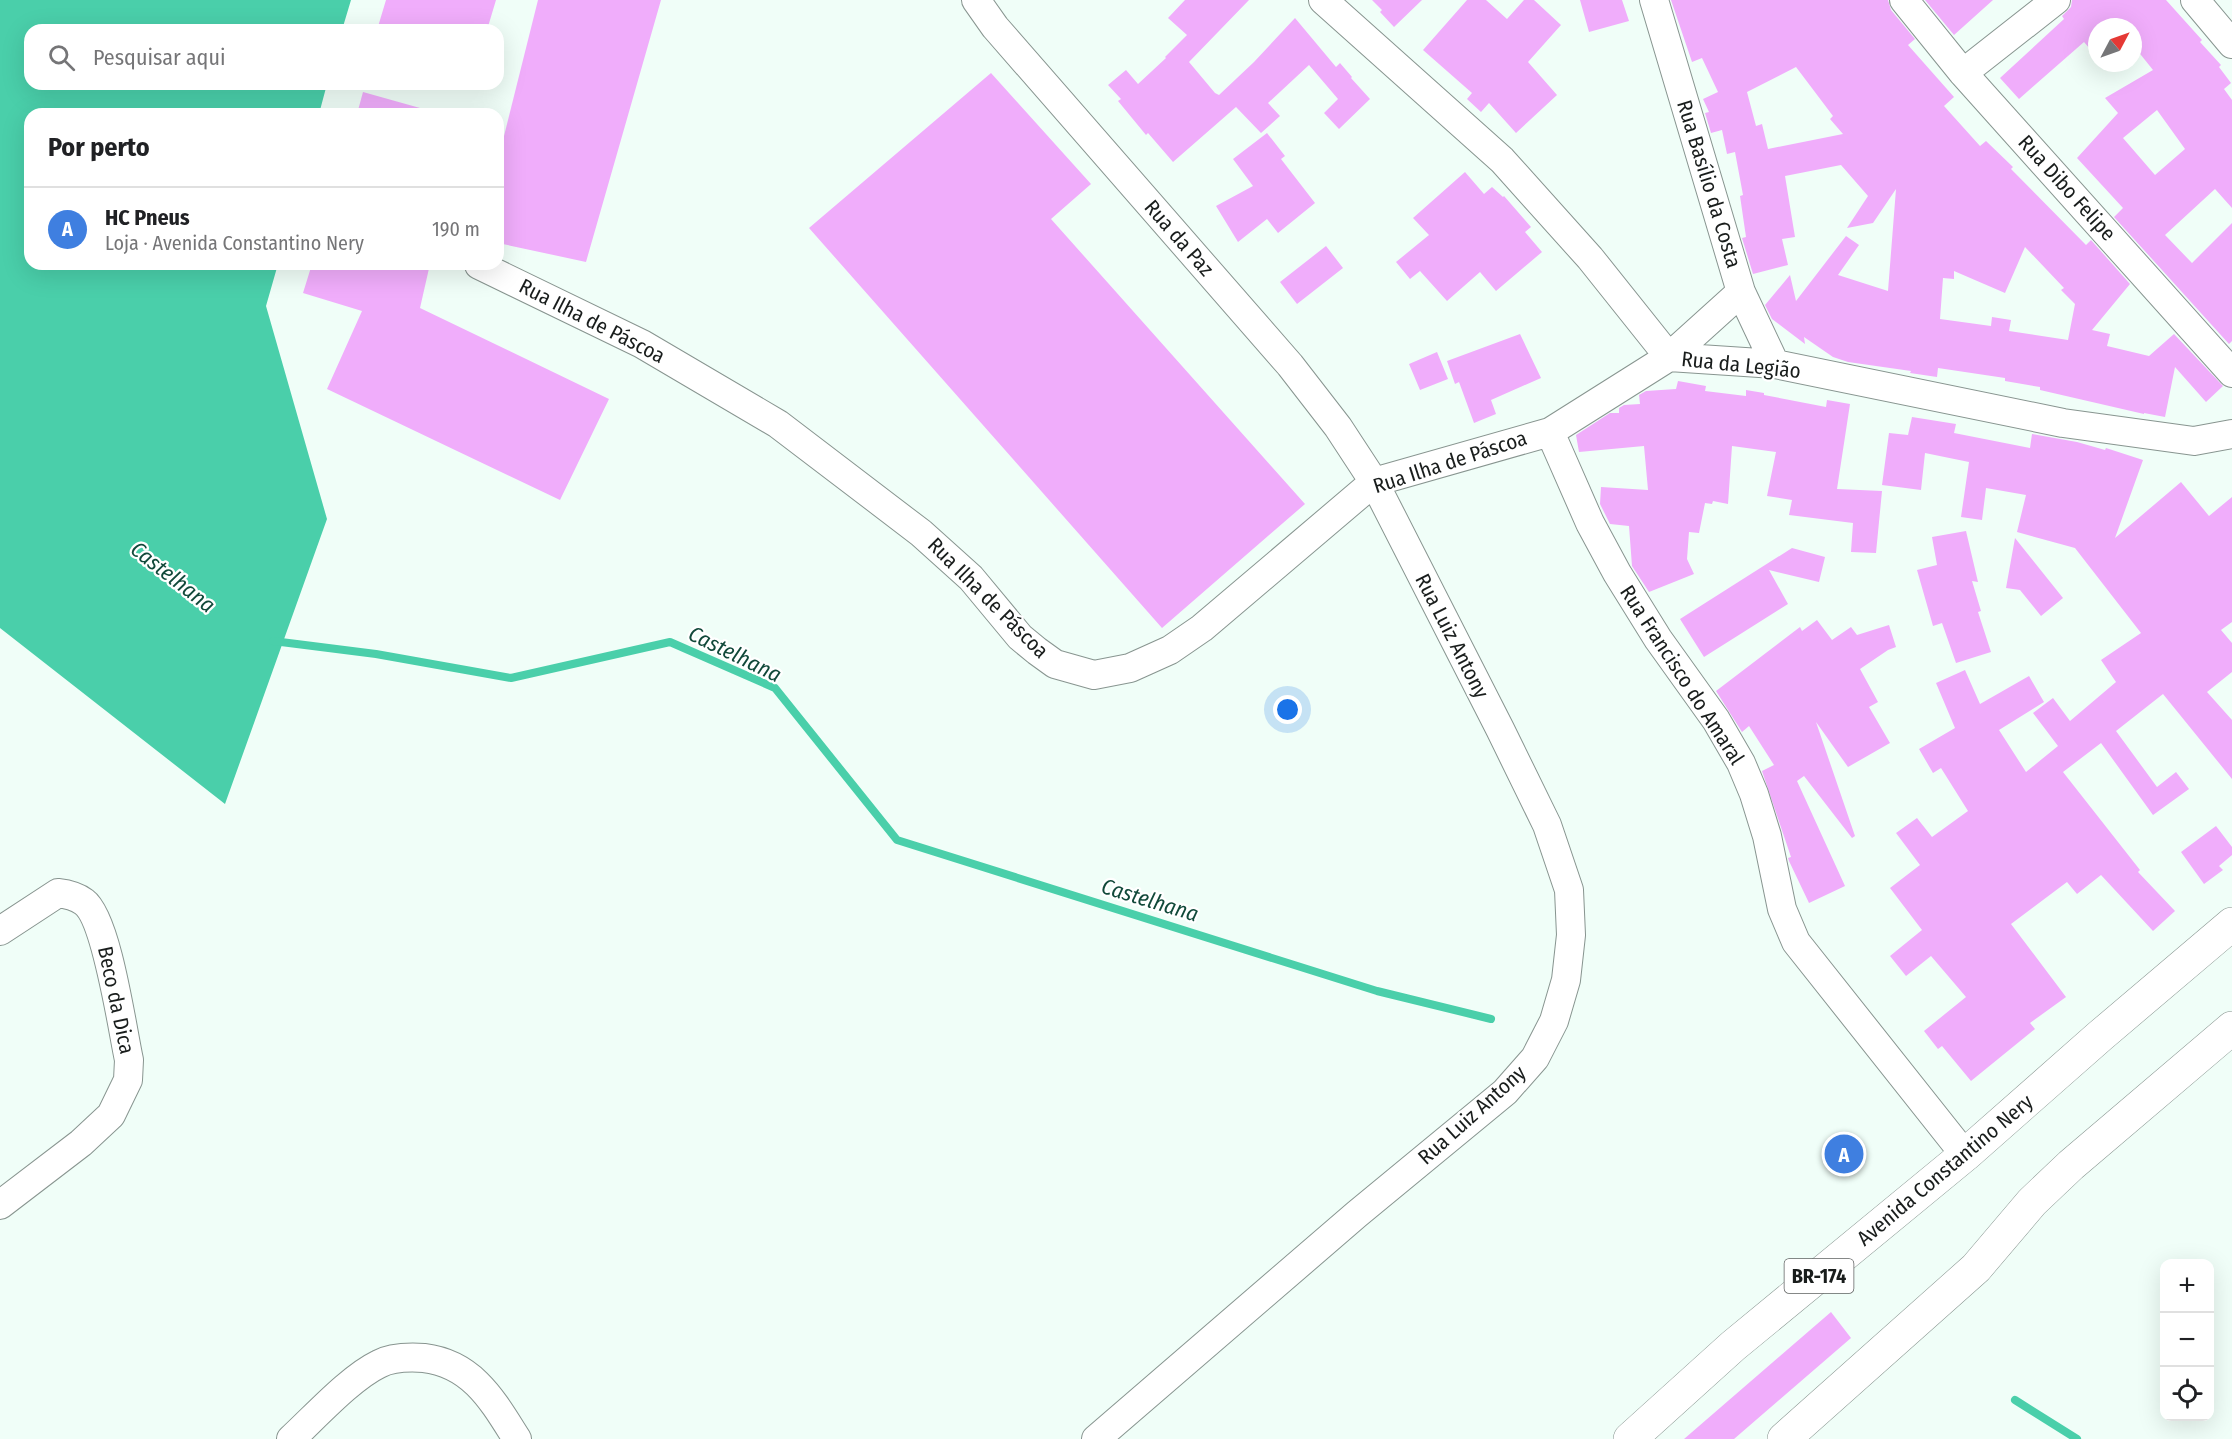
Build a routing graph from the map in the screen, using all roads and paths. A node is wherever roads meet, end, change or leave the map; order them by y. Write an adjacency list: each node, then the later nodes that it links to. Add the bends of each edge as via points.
1 (976, 0): 16 (street, Rua da Paz, via 1003,36 1290,365)
2 (1323, 0): 11 (street, Rua da Legião, via 1502,160 1590,258)
3 (1654, 0): 10 (street, Rua Basílio da Costa)
4 (1904, 0): 8 (street, Rua Dibo Felipe)
5 (2056, 0): 8 (street)
6 (2195, 0): 7 (street)
7 (2232, 44)
8 (1963, 74): 13 (street, Rua Dibo Felipe)
9 (489, 270): 16 (street, Rua Ilha de Páscoa, via 642,344 778,424 921,533 971,578 1037,651 1055,664 1094,675 1130,668 1170,650 1202,628)
10 (1741, 292): 11 (street, Rua Ilha de Páscoa); 12 (street, Rua Basílio da Costa)
11 (1669, 357): 12 (street, Rua da Legião); 14 (street, Rua Ilha de Páscoa)
12 (1775, 364): 15 (street, Rua da Legião, via 2063,423 2194,441)
13 (2232, 373)
14 (1550, 432): 16 (street, Rua Ilha de Páscoa); 20 (street, Rua Francisco do Amaral, via 1617,573 1741,763 1767,836 1782,909 1796,942)
15 (2232, 434)
16 (1374, 482): 25 (street, Rua Luiz Antony, via 1542,814 1564,871 1571,935 1566,980 1554,1021 1535,1058 1505,1092)
17 (2232, 924): 20 (highway, Avenida Constantino Nery / BR-174)
18 (0, 931): 21 (street, Beco da Dica, via 58,893 84,902 102,936 129,1059 128,1080 111,1115)
19 (2232, 1028): 22 (highway, via 2072,1165 2032,1202 1976,1268)
20 (1965, 1155): 26 (highway, Avenida Constantino Nery / BR-174, via 1733,1346)
21 (0, 1205)
22 (1789, 1437)
23 (291, 1439): 24 (street, via 379,1363 408,1356 437,1360 462,1370 490,1396)
24 (517, 1439)
25 (1096, 1439)
26 (1630, 1439)

